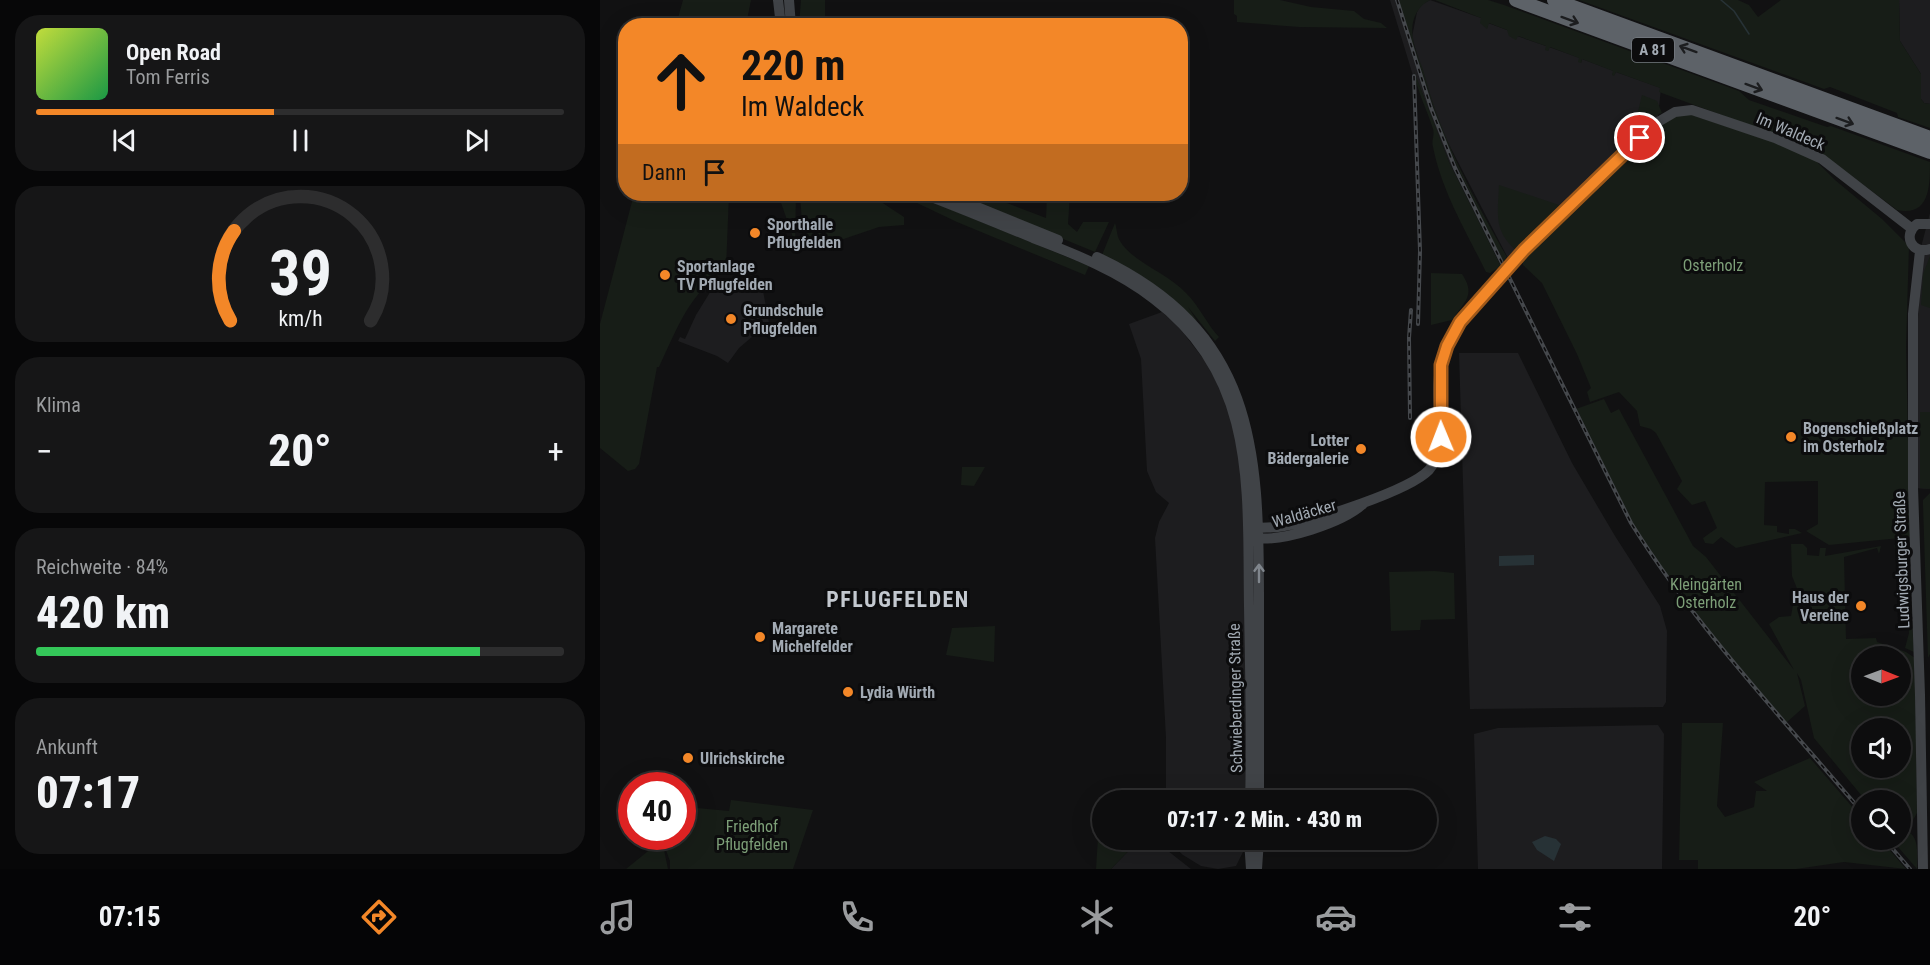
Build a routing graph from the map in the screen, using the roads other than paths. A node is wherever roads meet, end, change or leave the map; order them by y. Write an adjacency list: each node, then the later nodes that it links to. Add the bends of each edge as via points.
1 (778, 0): 5 (main road)
2 (789, 0): 6 (main road)
3 (1515, 0): 8 (highway, A 81, one-way to 8)
4 (1554, 0): 7 (highway, A 81, one-way to 4)
5 (780, 18)
6 (790, 18)
7 (1930, 138)
8 (1930, 152)
9 (941, 201): 15 (main road, Schwieberdinger Straße, via 1110,271 1154,298 1186,328 1214,368 1234,412)
10 (962, 201): 15 (main road, Schwieberdinger Straße, via 1113,264 1159,292 1189,320 1221,364 1243,415 1256,474)
11 (1930, 224): 12 (main road, via 1920,222)
12 (1911, 228): 13 (main road, via 1910,243); 14 (main road, Im Waldeck, via 1822,159 1775,138 1692,110 1675,112 1658,122)
13 (1925, 250): 23 (main road, Ludwigsburger Straße, via 1913,314 1913,488)
14 (1509, 266): 15 (main road, Waldäcker, via 1460,322 1443,355 1440,446 1435,462 1419,478 1365,502)
15 (1253, 533): 16 (main road, Schwieberdinger Straße)
16 (1254, 594): 17 (main road, Schwieberdinger Straße); 18 (main road, Schwieberdinger Straße)
17 (1250, 790)
18 (1259, 790)
19 (1250, 850): 21 (main road)
20 (1258, 850): 22 (main road)
21 (1251, 869)
22 (1257, 869)
23 (1923, 869)

